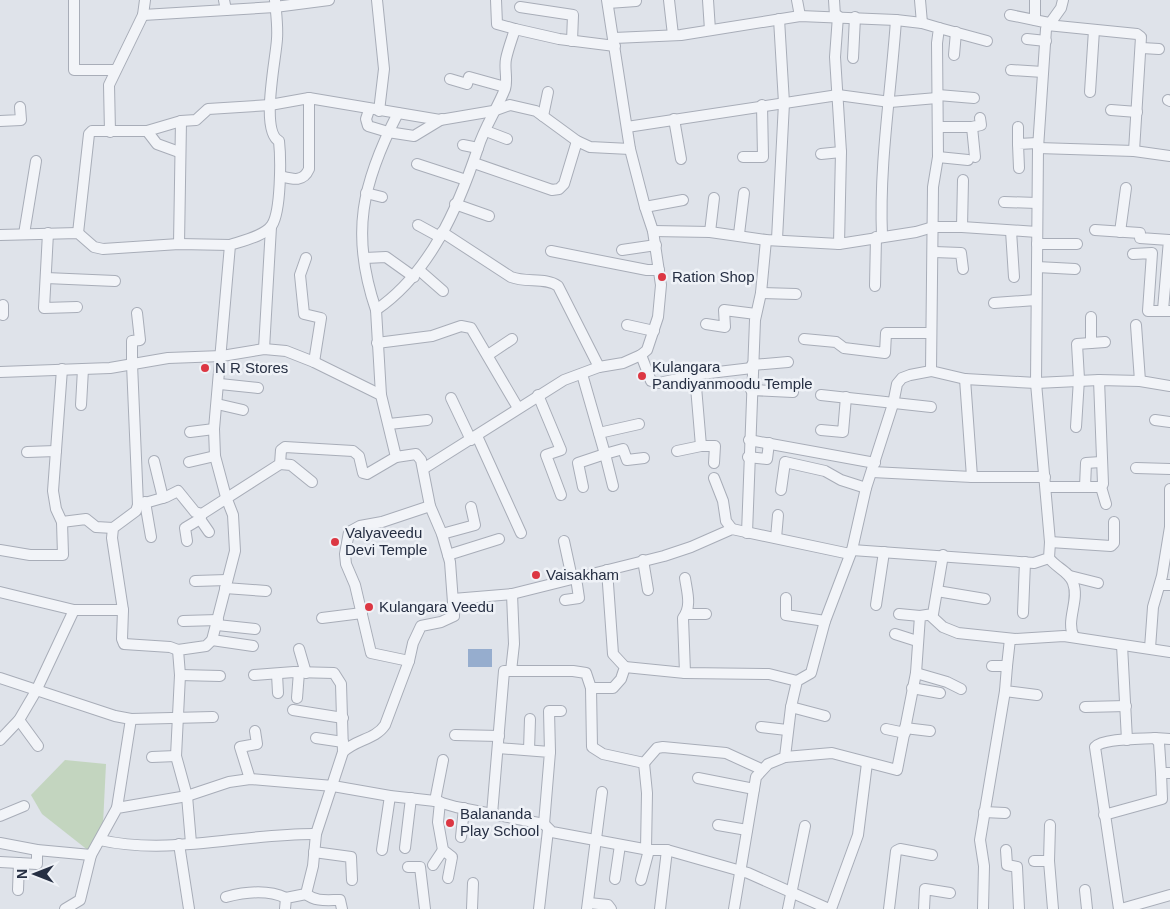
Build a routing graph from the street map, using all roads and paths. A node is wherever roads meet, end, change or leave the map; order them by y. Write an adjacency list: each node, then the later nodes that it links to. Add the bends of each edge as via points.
1 (74, 0): 44 (street, via 74,70)
2 (145, 0): 18 (street)
3 (329, 0): 15 (street)
4 (377, 0): 61 (street, via 384,69)
5 (496, 0): 29 (street, via 497,24)
6 (669, 0): 33 (street)
7 (708, 0): 30 (street)
8 (798, 0): 20 (street)
9 (834, 0): 21 (street)
10 (920, 0): 26 (street)
11 (1035, 0): 25 (street)
12 (1063, 0): 27 (street, via 1061,8)
13 (636, 1): 14 (street)
14 (608, 2): 38 (street)
15 (275, 3): 16 (street); 58 (street, via 277,38)
16 (225, 5): 18 (street)
17 (520, 7): 35 (street, via 573,15)
18 (143, 15): 44 (street)
19 (1010, 15): 25 (street)
20 (800, 16): 21 (street); 23 (street)
21 (836, 16): 22 (street); 52 (street)
22 (856, 18): 24 (street); 42 (street)
23 (779, 20): 30 (street); 57 (street)
24 (896, 20): 26 (street); 56 (street)
25 (1035, 20): 27 (street)
26 (922, 23): 28 (street)
27 (1048, 24): 31 (street); 37 (street)
28 (939, 28): 32 (street); 53 (street)
29 (515, 29): 35 (street); 49 (street, via 506,60)
30 (710, 30): 33 (street)
31 (1094, 30): 39 (street, via 1136,34 1141,37); 51 (street)
32 (956, 32): 36 (street); 41 (street)
33 (673, 35): 38 (street)
34 (1027, 39): 37 (street)
35 (572, 41): 38 (street)
36 (987, 41)
37 (1046, 41): 46 (street)
38 (614, 42): 72 (street)
39 (1142, 48): 40 (street); 64 (street)
40 (1160, 49)
41 (954, 55)
42 (853, 58)
43 (472, 66): 47 (street)
44 (115, 70): 78 (street, via 109,85)
45 (1011, 70): 46 (street)
46 (1043, 72): 84 (street)
47 (469, 77): 48 (street, via 468,84); 49 (street)
48 (450, 79)
49 (506, 87): 63 (street)
50 (548, 92): 66 (street)
51 (1090, 92)
52 (838, 95): 56 (street); 57 (street); 89 (street)
53 (937, 96): 55 (street); 56 (street); 73 (street)
54 (310, 98): 58 (street); 61 (street); 99 (street, via 307,175 301,178)
55 (974, 98)
56 (890, 102): 129 (street, via 883,150)
57 (784, 103): 59 (street); 130 (street)
58 (270, 105): 71 (street, via 208,109 196,120); 99 (street, via 271,131 279,141)
59 (762, 105): 69 (street); 92 (street, via 762,157)
60 (20, 108): 70 (street, via 20,120)
61 (374, 110): 65 (street); 79 (street, via 366,119 368,126)
62 (1110, 110): 64 (street)
63 (493, 111): 66 (street, via 510,105); 68 (street); 77 (street)
64 (1137, 112): 87 (street)
65 (398, 113): 68 (street); 79 (street)
66 (543, 116): 81 (street)
67 (980, 118): 74 (street, via 981,125)
68 (442, 119): 79 (street, via 414,136)
69 (674, 119): 72 (street); 94 (street)
70 (0, 121)
71 (181, 121): 76 (street); 88 (street)
72 (627, 127): 86 (street)
73 (938, 127): 74 (street); 93 (street)
74 (972, 127): 93 (street, via 971,158)
75 (1018, 127): 82 (street)
76 (147, 131): 78 (street); 88 (street, via 157,144)
77 (486, 131): 80 (street); 85 (street)
78 (110, 132): 125 (street, via 90,134)
79 (388, 132): 103 (street)
80 (507, 139)
81 (577, 141): 86 (street, via 590,147); 96 (street, via 564,184 559,189 552,190)
82 (1018, 144): 84 (street); 98 (street)
83 (463, 145): 85 (street)
84 (1038, 145): 87 (street); 109 (street)
85 (478, 148): 96 (street)
86 (630, 149): 111 (street)
87 (1134, 151): 91 (street)
88 (179, 152): 132 (street)
89 (841, 152): 90 (street); 133 (street)
90 (822, 154)
91 (1170, 156)
92 (743, 157)
93 (938, 157): 116 (street, via 933,187)
94 (681, 159)
95 (36, 161): 124 (street)
96 (474, 163): 100 (street)
97 (417, 164): 100 (street)
98 (1019, 168)
99 (280, 176): 113 (street)
100 (466, 180): 110 (street)
101 (964, 180): 115 (street)
102 (1126, 188): 122 (street)
103 (366, 193): 105 (street); 143 (street, via 361,222)
104 (744, 193): 126 (street)
105 (382, 197)
106 (714, 198): 120 (street)
107 (683, 200): 111 (street)
108 (1004, 202): 109 (street)
109 (1037, 203): 121 (street)
110 (455, 204): 112 (street); 128 (street)
111 (645, 207): 118 (street)
112 (489, 216)
113 (271, 226): 136 (street, via 254,237); 174 (street)
114 (418, 226): 128 (street)
115 (962, 226): 116 (street); 119 (street)
116 (933, 228): 129 (street); 140 (street)
117 (1095, 230): 122 (street)
118 (653, 231): 120 (street); 137 (street)
119 (1011, 231): 121 (street); 149 (street)
120 (710, 232): 126 (street)
121 (1037, 232): 134 (street)
122 (1120, 232): 160 (street, via 1140,233 1140,238 1170,240)
123 (48, 233): 124 (street); 125 (street); 150 (street)
124 (24, 234): 127 (street)
125 (78, 234): 132 (street, via 94,247 103,249)
126 (739, 234): 131 (street)
127 (0, 235)
128 (441, 235): 148 (street); 182 (street, via 520,281 552,281 558,286)
129 (879, 237): 133 (street); 152 (street)
130 (777, 239): 131 (street); 133 (street)
131 (766, 240): 154 (street)
132 (179, 244): 136 (street)
133 (839, 244)
134 (1037, 244): 135 (street); 144 (street)
135 (1077, 244)
136 (230, 245): 176 (street)
137 (656, 245): 138 (street); 147 (street)
138 (622, 250)
139 (551, 251): 147 (street)
140 (934, 252): 145 (street, via 961,253); 168 (street)
141 (1134, 254): 160 (street, via 1152,253 1148,311)
142 (306, 258): 178 (street, via 300,274 304,314 321,318)
143 (365, 258): 148 (street, via 386,257); 159 (street, via 365,279)
144 (1037, 267): 146 (street); 156 (street)
145 (963, 268)
146 (1075, 269)
147 (659, 270): 167 (street, via 661,285)
148 (417, 274): 153 (street); 159 (street, via 395,298)
149 (1014, 277)
150 (46, 278): 151 (street); 158 (street, via 44,308)
151 (115, 281)
152 (875, 286)
153 (443, 290)
154 (762, 293): 155 (street); 162 (street)
155 (796, 294)
156 (1036, 300): 157 (street); 193 (street)
157 (994, 303)
158 (78, 307)
159 (376, 310): 172 (street)
160 (1166, 310)
161 (137, 313): 180 (street, via 140,340 132,341)
162 (756, 314): 164 (street, via 724,310 725,327); 181 (street)
163 (1091, 317): 173 (street)
164 (706, 324)
165 (627, 326): 167 (street)
166 (1136, 326): 192 (street)
167 (654, 331): 177 (street, via 647,350)
168 (931, 333): 169 (street, via 886,333 885,353 844,348 836,342); 185 (street)
169 (804, 338)
170 (512, 339): 175 (street)
171 (1105, 342): 173 (street)
172 (377, 343): 175 (street, via 432,336 461,326 471,328); 199 (street)
173 (1090, 343): 190 (street, via 1077,344)
174 (264, 349): 176 (street); 178 (street, via 286,351)
175 (488, 355): 208 (street)
176 (222, 356): 180 (street, via 168,358); 194 (street)
177 (641, 356): 182 (street); 188 (street, via 651,381 659,383)
178 (314, 362): 199 (street)
179 (788, 362): 181 (street)
180 (132, 364): 184 (street); 255 (street)
181 (752, 366): 188 (street); 197 (street)
182 (599, 367): 187 (street)
183 (62, 369): 184 (street); 186 (street); 226 (street)
184 (83, 369): 206 (street)
185 (932, 370): 189 (street); 205 (street, via 902,378 897,384)
186 (0, 372)
187 (582, 374): 200 (street); 219 (street)
188 (695, 375): 223 (street)
189 (965, 379): 193 (street); 241 (street)
190 (1079, 379): 191 (street); 193 (street); 215 (street)
191 (1099, 380): 192 (street); 248 (street, via 1105,481)
192 (1140, 381): 195 (street)
193 (1036, 383): 244 (street)
194 (220, 384): 196 (street); 204 (street)
195 (1170, 386)
196 (258, 388)
197 (751, 390): 198 (street); 221 (street)
198 (793, 392)
199 (380, 395): 213 (street)
200 (538, 395): 208 (street); 252 (street, via 561,450 546,455)
201 (822, 396): 202 (street)
202 (846, 397): 205 (street); 217 (street, via 843,432)
203 (451, 398): 220 (street)
204 (217, 404): 209 (street); 216 (street)
205 (893, 404): 207 (street); 237 (street)
206 (81, 405)
207 (931, 407)
208 (518, 408): 220 (street)
209 (243, 410)
210 (427, 420): 213 (street)
211 (1155, 420): 212 (street)
212 (1170, 422)
213 (389, 424): 229 (street)
214 (639, 424): 219 (street)
215 (1076, 427)
216 (214, 430): 218 (street); 228 (street)
217 (820, 430)
218 (190, 432)
219 (599, 433): 227 (street)
220 (474, 438): 238 (street); 267 (street)
221 (749, 440): 222 (street); 230 (street)
222 (770, 443): 230 (street, via 767,459); 237 (street)
223 (701, 446): 224 (street); 235 (street, via 715,446)
224 (677, 451)
225 (27, 452): 226 (street)
226 (56, 452): 261 (street, via 54,500)
227 (605, 454): 231 (street, via 623,449 627,460); 245 (street); 246 (street, via 578,463)
228 (215, 456): 233 (street); 253 (street)
229 (396, 457): 236 (street, via 367,474 363,473 359,456 353,451 285,447 281,450); 238 (street, via 416,454)
230 (748, 457): 268 (street)
231 (644, 458)
232 (154, 461): 254 (street)
233 (189, 462)
234 (1101, 462): 247 (street, via 1086,463)
235 (714, 463)
236 (280, 464): 243 (street, via 291,465); 253 (street)
237 (873, 467): 241 (street); 249 (street)
238 (423, 468): 257 (street)
239 (1136, 468): 240 (street)
240 (1170, 469)
241 (972, 477): 244 (street)
242 (714, 478): 265 (street, via 726,521)
243 (312, 482)
244 (1045, 482): 247 (street); 275 (street)
245 (613, 486)
246 (583, 487)
247 (1086, 487): 248 (street)
248 (1101, 487): 256 (street)
249 (866, 488): 251 (street, via 825,471 785,462); 277 (street)
250 (1170, 488): 263 (street)
251 (781, 490)
252 (561, 495)
253 (226, 497): 259 (street); 290 (street, via 236,531 235,551)
254 (163, 498): 255 (street); 259 (street, via 178,491)
255 (142, 504): 264 (street); 270 (street)
256 (1106, 504)
257 (430, 506): 269 (street); 304 (street, via 349,532 346,564)
258 (471, 507): 269 (street, via 475,525)
259 (201, 516): 266 (street); 273 (street, via 185,528)
260 (778, 516): 271 (street)
261 (62, 522): 264 (street, via 86,519 96,527); 276 (street, via 63,556 30,556)
262 (1114, 522): 275 (street, via 1114,543 1111,546)
263 (1170, 527): 291 (street)
264 (113, 528): 303 (street, via 113,554)
265 (732, 529): 268 (street); 282 (street, via 691,547)
266 (209, 532)
267 (521, 533)
268 (746, 533): 271 (street)
269 (442, 534): 280 (street)
270 (151, 537)
271 (776, 538): 277 (street)
272 (499, 539): 280 (street)
273 (187, 541)
274 (564, 542): 286 (street)
275 (1050, 542): 281 (street)
276 (0, 550)
277 (851, 552): 278 (street); 312 (street)
278 (884, 552): 279 (street); 301 (street)
279 (943, 555): 283 (street); 294 (street)
280 (448, 556): 298 (street)
281 (1048, 558): 283 (street, via 1042,562); 285 (street)
282 (643, 560): 284 (street); 292 (street)
283 (1025, 562): 305 (street)
284 (607, 570): 286 (street); 329 (street, via 614,654)
285 (1070, 576): 289 (street); 316 (street, via 1075,593 1071,626)
286 (574, 578): 296 (street); 300 (street, via 580,598)
287 (684, 578): 306 (street, via 689,603)
288 (195, 581): 290 (street)
289 (1098, 583)
290 (226, 584): 293 (street); 313 (street)
291 (1165, 585): 322 (street, via 1153,607)
292 (648, 590)
293 (266, 591)
294 (937, 591): 299 (street); 309 (street, via 933,614)
295 (0, 592): 302 (street)
296 (512, 594): 298 (street); 330 (street, via 514,644)
297 (786, 598): 312 (street, via 786,615)
298 (454, 599): 326 (street, via 454,616 421,626)
299 (985, 599)
300 (565, 600)
301 (876, 606)
302 (74, 610): 303 (street); 343 (street)
303 (123, 610): 324 (street, via 124,644)
304 (362, 612): 310 (street); 326 (street, via 372,653)
305 (1023, 613)
306 (686, 614): 307 (street); 332 (street, via 683,618)
307 (706, 614)
308 (899, 614): 309 (street)
309 (925, 616): 317 (street, via 950,631); 319 (street)
310 (322, 618)
311 (183, 621): 313 (street)
312 (825, 622): 339 (street, via 811,673)
313 (218, 623): 314 (street); 318 (street)
314 (255, 629)
315 (895, 634): 319 (street)
316 (1074, 637): 317 (street); 320 (street)
317 (1010, 639): 328 (street)
318 (212, 640): 321 (street); 324 (street, via 206,646)
319 (917, 641): 333 (street)
320 (1122, 645): 322 (street); 349 (street)
321 (253, 646)
322 (1150, 648): 325 (street)
323 (299, 649): 331 (street)
324 (178, 650): 335 (street)
325 (1170, 652)
326 (408, 661): 375 (street, via 379,734)
327 (992, 666): 328 (street)
328 (1007, 666): 344 (street)
329 (625, 667): 332 (street); 340 (street, via 613,688)
330 (511, 671): 340 (street, via 581,671 586,673); 368 (street, via 504,672)
331 (302, 673): 334 (street); 348 (street); 357 (street, via 334,673 341,684)
332 (684, 673): 339 (street, via 769,674)
333 (916, 673): 341 (street); 342 (street)
334 (277, 674): 336 (street); 345 (street)
335 (180, 675): 337 (street); 356 (street)
336 (254, 675)
337 (220, 676)
338 (0, 678): 343 (street)
339 (797, 681): 350 (street)
340 (590, 688): 383 (street, via 592,747 603,754)
341 (912, 688): 346 (street); 364 (street)
342 (961, 689)
343 (36, 691): 358 (street); 360 (street)
344 (1005, 691): 347 (street); 399 (street)
345 (278, 693)
346 (940, 693)
347 (1038, 695)
348 (297, 698)
349 (1126, 706): 351 (street); 373 (street)
350 (791, 707): 355 (street); 363 (street)
351 (1085, 707)
352 (293, 710): 357 (street)
353 (561, 711): 378 (street, via 549,711)
354 (213, 716): 356 (street)
355 (825, 716)
356 (177, 718): 358 (street); 379 (street)
357 (343, 718): 375 (street)
358 (131, 719): 397 (street)
359 (530, 719): 377 (street)
360 (19, 720): 372 (street); 374 (street)
361 (761, 727): 363 (street)
362 (886, 729): 364 (street)
363 (787, 730): 381 (street)
364 (905, 730): 366 (street); 384 (street, via 897,770)
365 (255, 731): 388 (street, via 257,744 240,747)
366 (930, 731)
367 (456, 736): 368 (street)
368 (499, 736): 376 (street)
369 (316, 738): 375 (street)
370 (1155, 738): 371 (street); 373 (street); 386 (street)
371 (1170, 739)
372 (0, 740)
373 (1127, 740): 402 (street, via 1097,744 1095,747)
374 (38, 746)
375 (343, 747): 389 (street)
376 (498, 748): 377 (street); 401 (street)
377 (529, 750): 378 (street)
378 (550, 752): 407 (street)
379 (176, 756): 380 (street); 392 (street)
380 (152, 757)
381 (785, 757): 384 (street, via 832,753); 385 (street)
382 (444, 760): 395 (street)
383 (644, 763): 385 (street, via 657,748 663,747 726,753); 421 (street)
384 (866, 763): 459 (street, via 858,835)
385 (761, 769): 390 (street)
386 (1165, 773): 402 (street, via 1162,799)
387 (698, 778): 390 (street)
388 (250, 779): 389 (street); 392 (street, via 229,782)
389 (332, 786): 393 (street); 409 (street)
390 (754, 789): 408 (street)
391 (602, 792): 411 (street)
392 (187, 796): 397 (street); 413 (street)
393 (390, 796): 394 (street); 419 (street)
394 (410, 798): 395 (street); 417 (street)
395 (438, 802): 398 (street); 420 (street)
396 (24, 806): 403 (street)
397 (117, 808): 412 (street)
398 (464, 808): 401 (street); 410 (street)
399 (984, 812): 400 (street); 462 (street, via 980,840)
400 (1005, 813)
401 (492, 814): 407 (street)
402 (1104, 814): 466 (street)
403 (0, 816)
404 (718, 825): 408 (street)
405 (1050, 825): 428 (street)
406 (805, 826): 443 (street)
407 (546, 827): 411 (street); 454 (street)
408 (747, 830): 433 (street)
409 (316, 834): 413 (street); 424 (street)
410 (461, 837)
411 (596, 839): 416 (street); 447 (street)
412 (100, 840): 415 (street, via 130,846); 425 (street)
413 (191, 843): 415 (street)
414 (0, 844): 418 (street)
415 (179, 844): 450 (street)
416 (620, 845): 421 (street); 435 (street)
417 (405, 848)
418 (37, 850): 425 (street); 430 (street, via 37,864)
419 (382, 850)
420 (443, 850): 431 (street); 434 (street, via 452,856)
421 (648, 850): 422 (street); 437 (street)
422 (667, 850): 433 (street); 456 (street)
423 (1006, 850): 463 (street, via 1007,865 1017,867)
424 (314, 852): 436 (street, via 351,857); 442 (street)
425 (91, 855): 449 (street, via 83,894 80,900)
426 (932, 855): 460 (street, via 896,851)
427 (1034, 861): 428 (street)
428 (1049, 861): 464 (street)
429 (0, 862): 430 (street)
430 (19, 863): 439 (street)
431 (433, 865)
432 (408, 867): 452 (street, via 420,867)
433 (740, 871): 443 (street); 457 (street)
434 (448, 878)
435 (615, 879)
436 (352, 880)
437 (641, 880)
438 (473, 883): 453 (street)
439 (18, 890)
440 (1085, 890): 465 (street)
441 (950, 893): 461 (street, via 925,889)
442 (306, 894): 446 (street); 451 (street, via 312,899 340,900)
443 (793, 894): 458 (street); 459 (street)
444 (1170, 895): 448 (street)
445 (226, 897): 446 (street, via 242,892 277,894)
446 (285, 904)
447 (588, 906): 455 (street, via 608,905)
448 (1134, 907): 466 (street)
449 (65, 909)
450 (189, 909)
451 (342, 909)
452 (425, 909)
453 (472, 909)
454 (539, 909)
455 (611, 909)
456 (660, 909)
457 (734, 909)
458 (788, 909)
459 (830, 909)
460 (890, 909)
461 (924, 909)
462 (984, 909)
463 (1019, 909)
464 (1053, 909)
465 (1087, 909)
466 (1120, 909)

